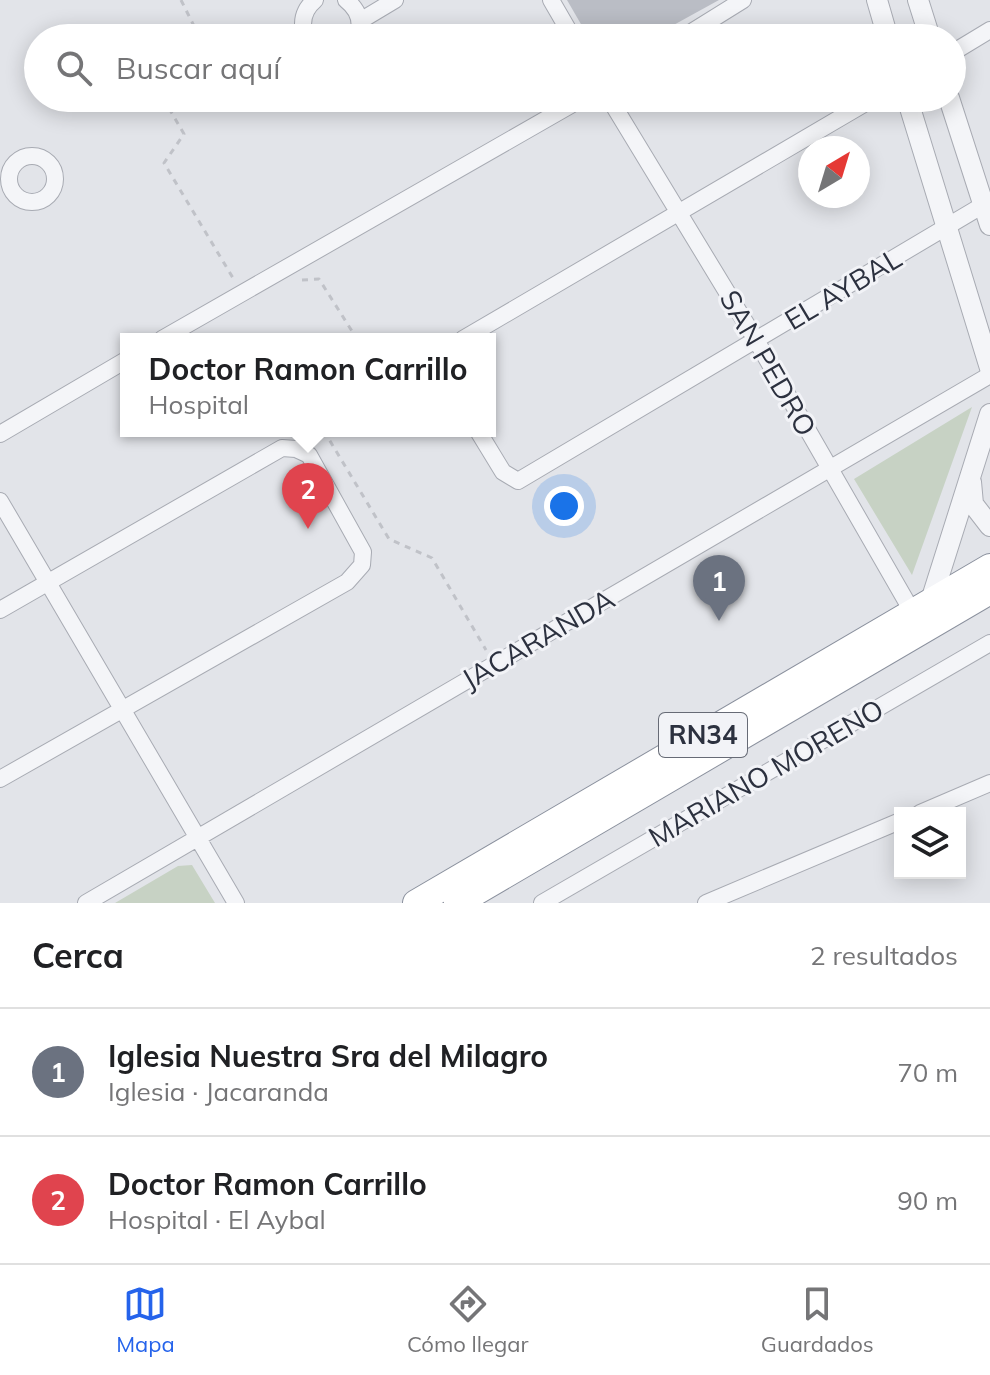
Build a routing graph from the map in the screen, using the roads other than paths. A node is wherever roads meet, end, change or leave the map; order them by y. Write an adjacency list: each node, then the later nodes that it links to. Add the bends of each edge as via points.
1 (315, 0): 9 (street)
2 (346, 0): 8 (street)
3 (395, 0): 8 (street)
4 (551, 0): 11 (street)
5 (743, 0): 12 (street)
6 (877, 0): 13 (street)
7 (918, 0): 14 (street)
8 (360, 21): 10 (street)
9 (302, 24)
10 (359, 24)
11 (565, 24)
12 (704, 24)
13 (884, 24)
14 (926, 24)
15 (990, 30): 16 (street)
16 (966, 45)
17 (558, 112): 26 (street)
18 (618, 112): 23 (street, SAN PEDRO)
19 (850, 112): 23 (street)
20 (911, 112): 25 (street)
21 (954, 112): 22 (street)
22 (987, 203): 24 (street); 25 (street, EL AYBAL)
23 (679, 213): 27 (street); 28 (street, SAN PEDRO)
24 (990, 225)
25 (948, 226): 28 (street, EL AYBAL); 30 (street)
26 (172, 333)
27 (473, 333)
28 (756, 340): 34 (street, EL AYBAL, via 518,481 503,472); 35 (street, SAN PEDRO)
29 (120, 364): 33 (street)
30 (990, 368)
31 (990, 375): 35 (street, JACARANDA)
32 (990, 414): 36 (street)
33 (0, 434)
34 (482, 437)
35 (829, 469): 43 (street, SAN PEDRO); 50 (street, JACARANDA)
36 (971, 474): 38 (street, via 973,504); 43 (street)
37 (0, 501): 40 (street)
38 (990, 526)
39 (990, 567): 43 (highway, RN34)
40 (48, 582): 42 (street); 45 (street); 45 (street, via 282,448 309,455 363,552 362,565 347,582)
41 (990, 591): 43 (highway, RN34)
42 (0, 610)
43 (922, 615): 53 (highway, RN34); 54 (highway, RN34)
44 (990, 643): 55 (street, MARIANO MORENO)
45 (124, 709): 46 (street); 50 (street)
46 (0, 779)
47 (990, 783): 48 (street)
48 (934, 807)
49 (894, 824): 56 (street)
50 (198, 838): 51 (street, JACARANDA); 52 (street)
51 (86, 903)
52 (236, 903)
53 (416, 903)
54 (457, 903)
55 (542, 903)
56 (706, 903)

